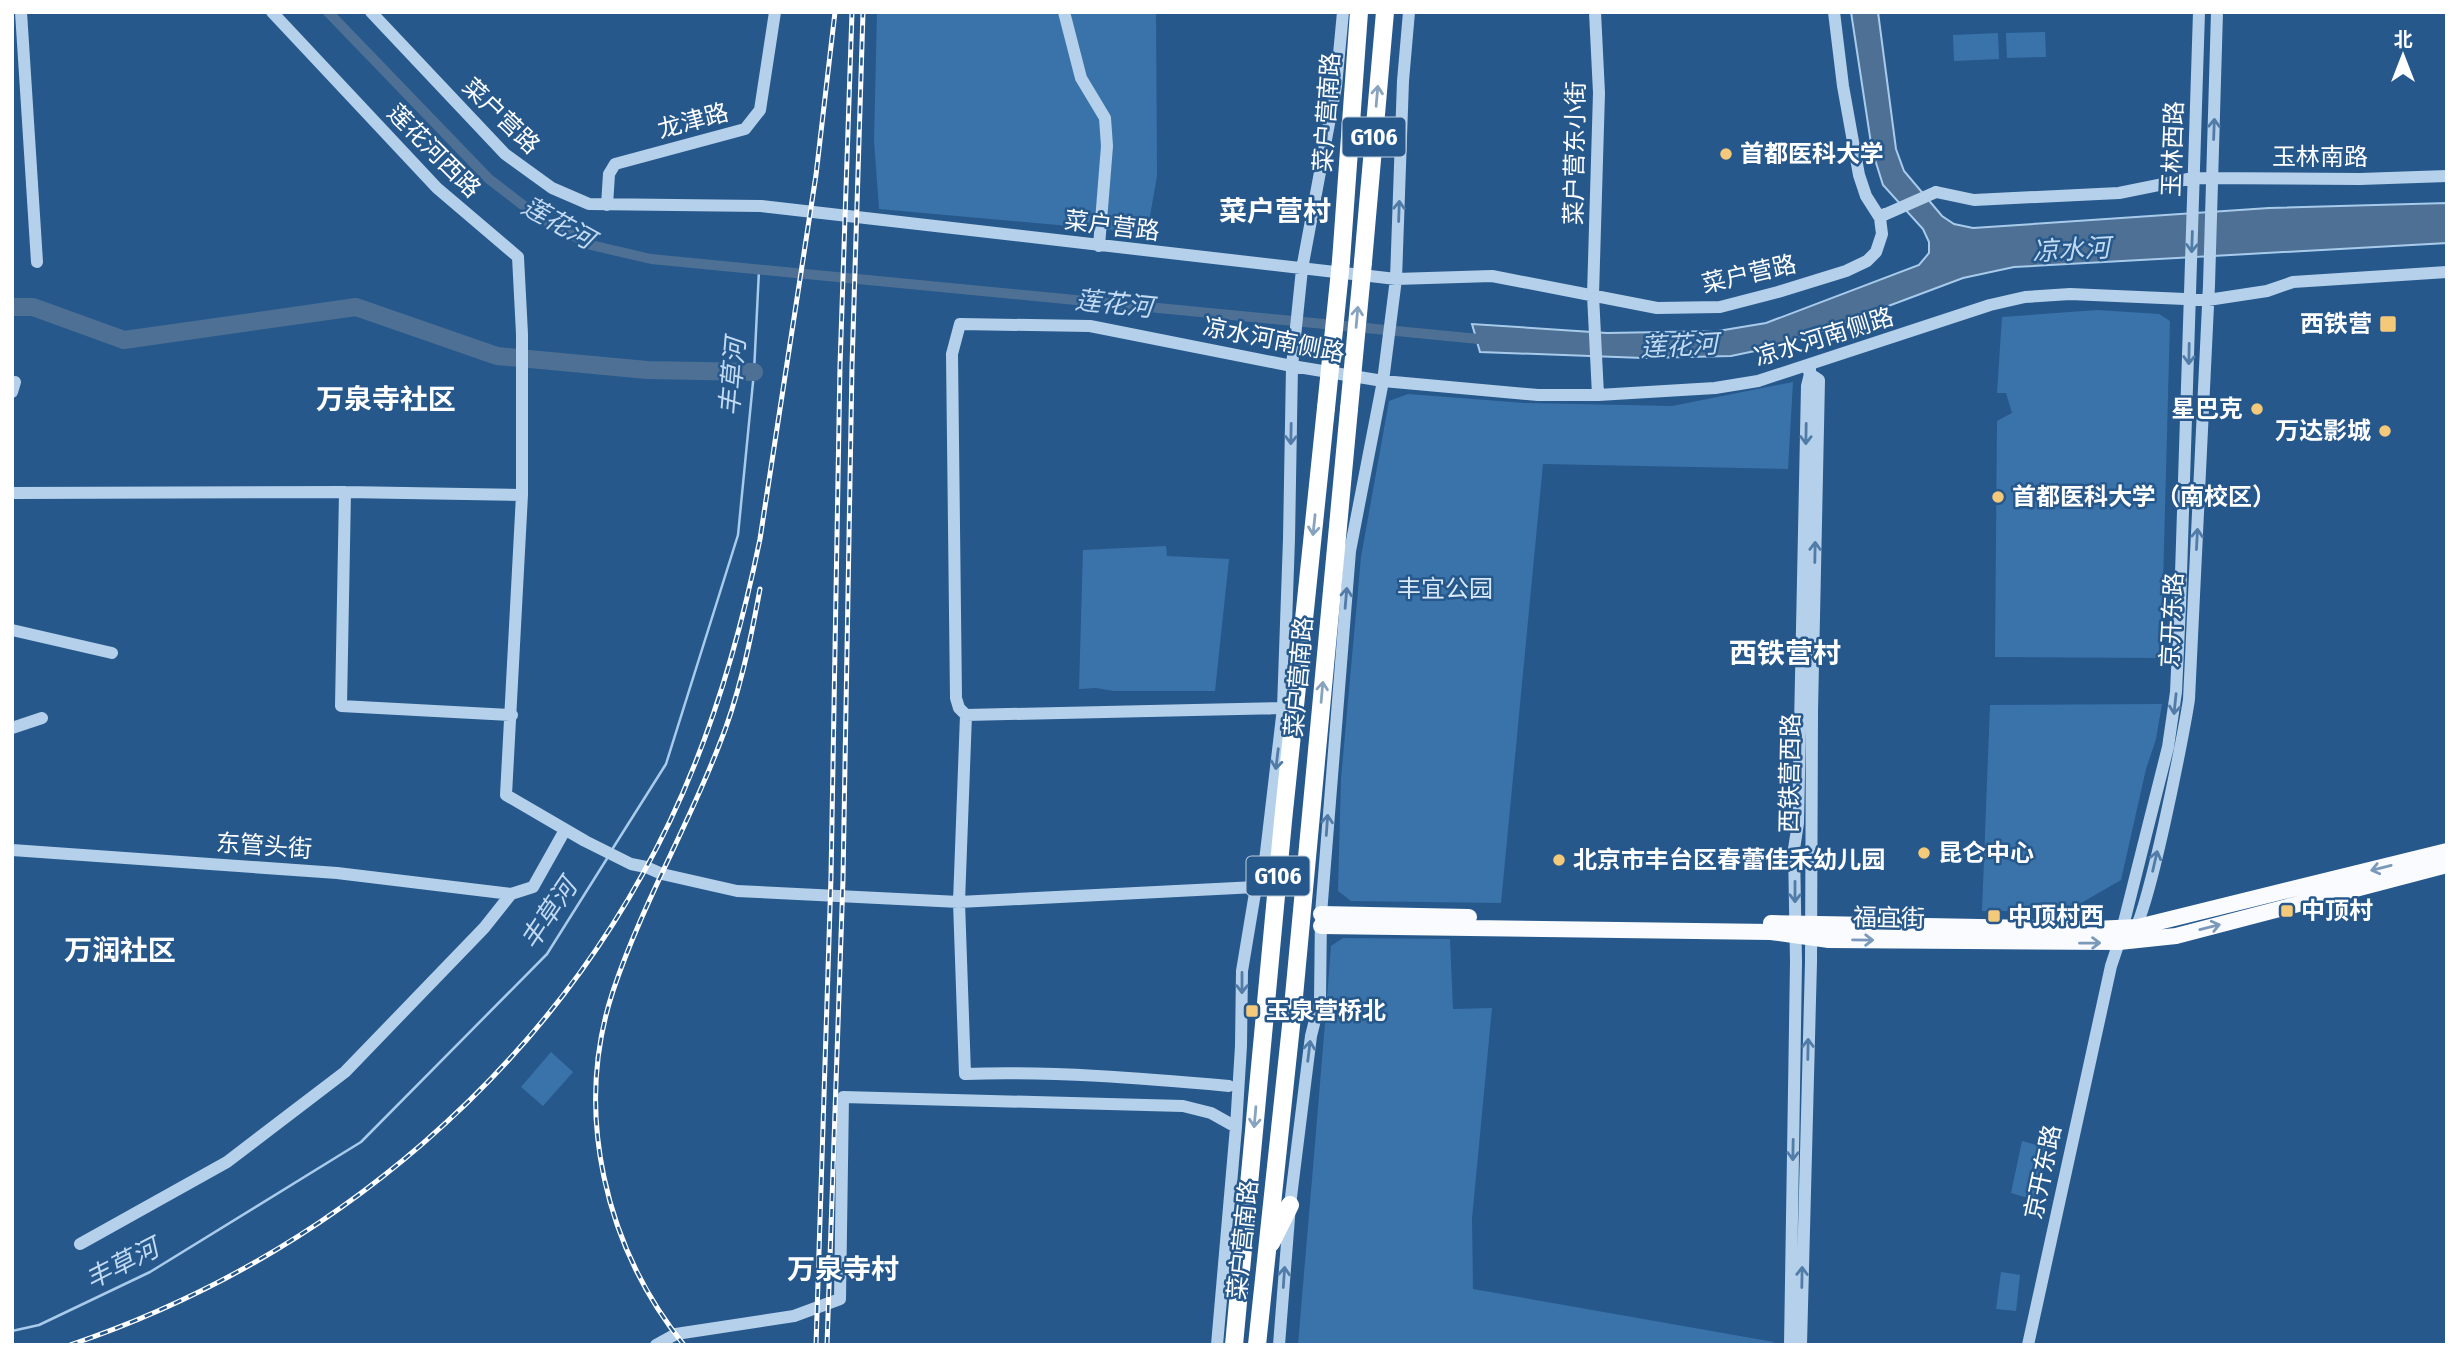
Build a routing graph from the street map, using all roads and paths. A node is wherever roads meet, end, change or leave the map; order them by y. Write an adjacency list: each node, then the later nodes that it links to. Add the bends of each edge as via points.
1 (21, 12): 20 (street)
2 (272, 12): 34 (street, 莲花河西路, via 437,188 519,257)
3 (371, 12): 17 (street, 菜户营路, via 505,154 576,201)
4 (775, 12): 17 (street, 龙津路, via 760,110 745,129 615,164 609,174)
5 (1064, 12): 19 (street, via 1081,78 1105,118)
6 (1343, 12): 21 (street, 菜户营南路, via 1336,86)
7 (1359, 12): 42 (highway, 菜户营南路 / G106, one-way to 42, bridge, via 1341,261)
8 (1385, 12): 61 (highway, 菜户营南路 / G106, one-way to 8, bridge, via 1294,997)
9 (1409, 12): 23 (street, one-way to 9)
10 (1595, 12): 26 (street, 菜户营东小街, via 1599,93)
11 (1834, 12): 18 (street, via 1859,175 1866,196)
12 (2199, 12): 16 (street, 玉林西路)
13 (2217, 12): 15 (street, 玉林西路, one-way to 13)
14 (2447, 176): 15 (street, 玉林南路)
15 (2213, 177): 16 (street, 玉林南路); 24 (street, 玉林西路)
16 (2193, 178): 18 (street, 玉林南路, bridge, via 2119,193 1974,200 1936,192); 25 (street, 玉林西路, one-way to 25)
17 (607, 205): 19 (street, 菜户营路, via 761,206)
18 (1883, 216): 26 (street, 菜户营路, via 1876,251 1867,261 1778,292 1720,307 1657,308)
19 (1099, 246): 21 (street, 菜户营路)
20 (37, 262)
21 (1302, 269): 23 (street, 菜户营路); 28 (street, 菜户营南路)
22 (2447, 272): 27 (street, 凉水河南侧路, via 2293,282)
23 (1396, 279): 26 (street, 菜户营路, via 1492,276); 30 (street, 菜户营南路)
24 (2210, 285): 27 (street, 京开东路)
25 (2190, 293): 27 (street, 凉水河南侧路); 29 (street, 凉水河南侧路, via 2025,298 1990,305); 54 (street, 京开东路, one-way to 54, via 2173,721)
26 (1593, 295): 31 (street, 菜户营东小街)
27 (2208, 300): 52 (street, 京开东路, one-way to 27, via 2189,699)
28 (1292, 366): 30 (street, 凉水河南侧路); 37 (street, 菜户营南路, one-way to 37); 39 (street, 凉水河南侧路, via 1090,326 960,324 952,354 956,698)
29 (1809, 369): 31 (street, 凉水河南侧路, via 1715,388); 53 (street, 西铁营西路, via 1819,380)
30 (1383, 381): 31 (street, 凉水河南侧路, via 1538,395); 51 (street, 菜户营南路, one-way to 30, via 1350,551)
31 (1598, 395)
32 (345, 492): 33 (street); 34 (street); 38 (street, via 341,706)
33 (12, 493)
34 (522, 495): 38 (street, 莲花河西路)
35 (12, 631): 36 (street)
36 (112, 653)
37 (1283, 708): 39 (street); 46 (street, 菜户营南路, one-way to 46)
38 (512, 715): 43 (street, 莲花河西路, via 506,795)
39 (965, 715): 50 (street)
40 (42, 718): 41 (street)
41 (12, 728)
42 (1283, 821): 46 (highway); 65 (highway, 菜户营南路 / G106, one-way to 65)
43 (565, 830): 49 (street, via 533,887); 50 (street, via 631,864 737,891)
44 (12, 849): 49 (street, 东管头街, via 337,873)
45 (2447, 851): 52 (main road, 福宜街, one-way to 52)
46 (1265, 861): 48 (street, 菜户营南路)
47 (2447, 865): 54 (main road, 福宜街, one-way to 47, via 2176,936)
48 (1256, 887): 50 (street); 58 (street, 菜户营南路, one-way to 58, via 1242,971)
49 (511, 894): 60 (street, via 345,1072 227,1162)
50 (959, 902): 55 (street)
51 (1321, 920): 53 (main road, 福宜街, via 1771,932); 59 (street, 菜户营南路, one-way to 51, via 1311,1037 1321,1000)
52 (2138, 927): 54 (main road, 福宜街)
53 (1803, 929): 54 (main road, 福宜街, via 1829,940); 68 (street, 西铁营西路, one-way to 68); 69 (street, 西铁营西路, one-way to 53)
54 (2120, 935): 62 (street, 京开东路)
55 (965, 1074): 56 (street, via 1105,1075); 57 (street)
56 (1229, 1086)
57 (966, 1100): 58 (street, via 1183,1106 1211,1113); 63 (street, via 843,1097 840,1299 794,1316 676,1334)
58 (1236, 1127): 64 (street, 菜户营南路)
59 (1290, 1205): 61 (highway); 67 (street, 菜户营南路, one-way to 59)
60 (79, 1244)
61 (1265, 1256): 66 (highway, 菜户营南路 / G106)
62 (2032, 1330): 70 (street); 71 (street)
63 (656, 1345)
64 (1217, 1345)
65 (1234, 1345)
66 (1257, 1345)
67 (1279, 1345)
68 (1790, 1345)
69 (1801, 1345)
70 (2028, 1345)
71 (2039, 1345)

